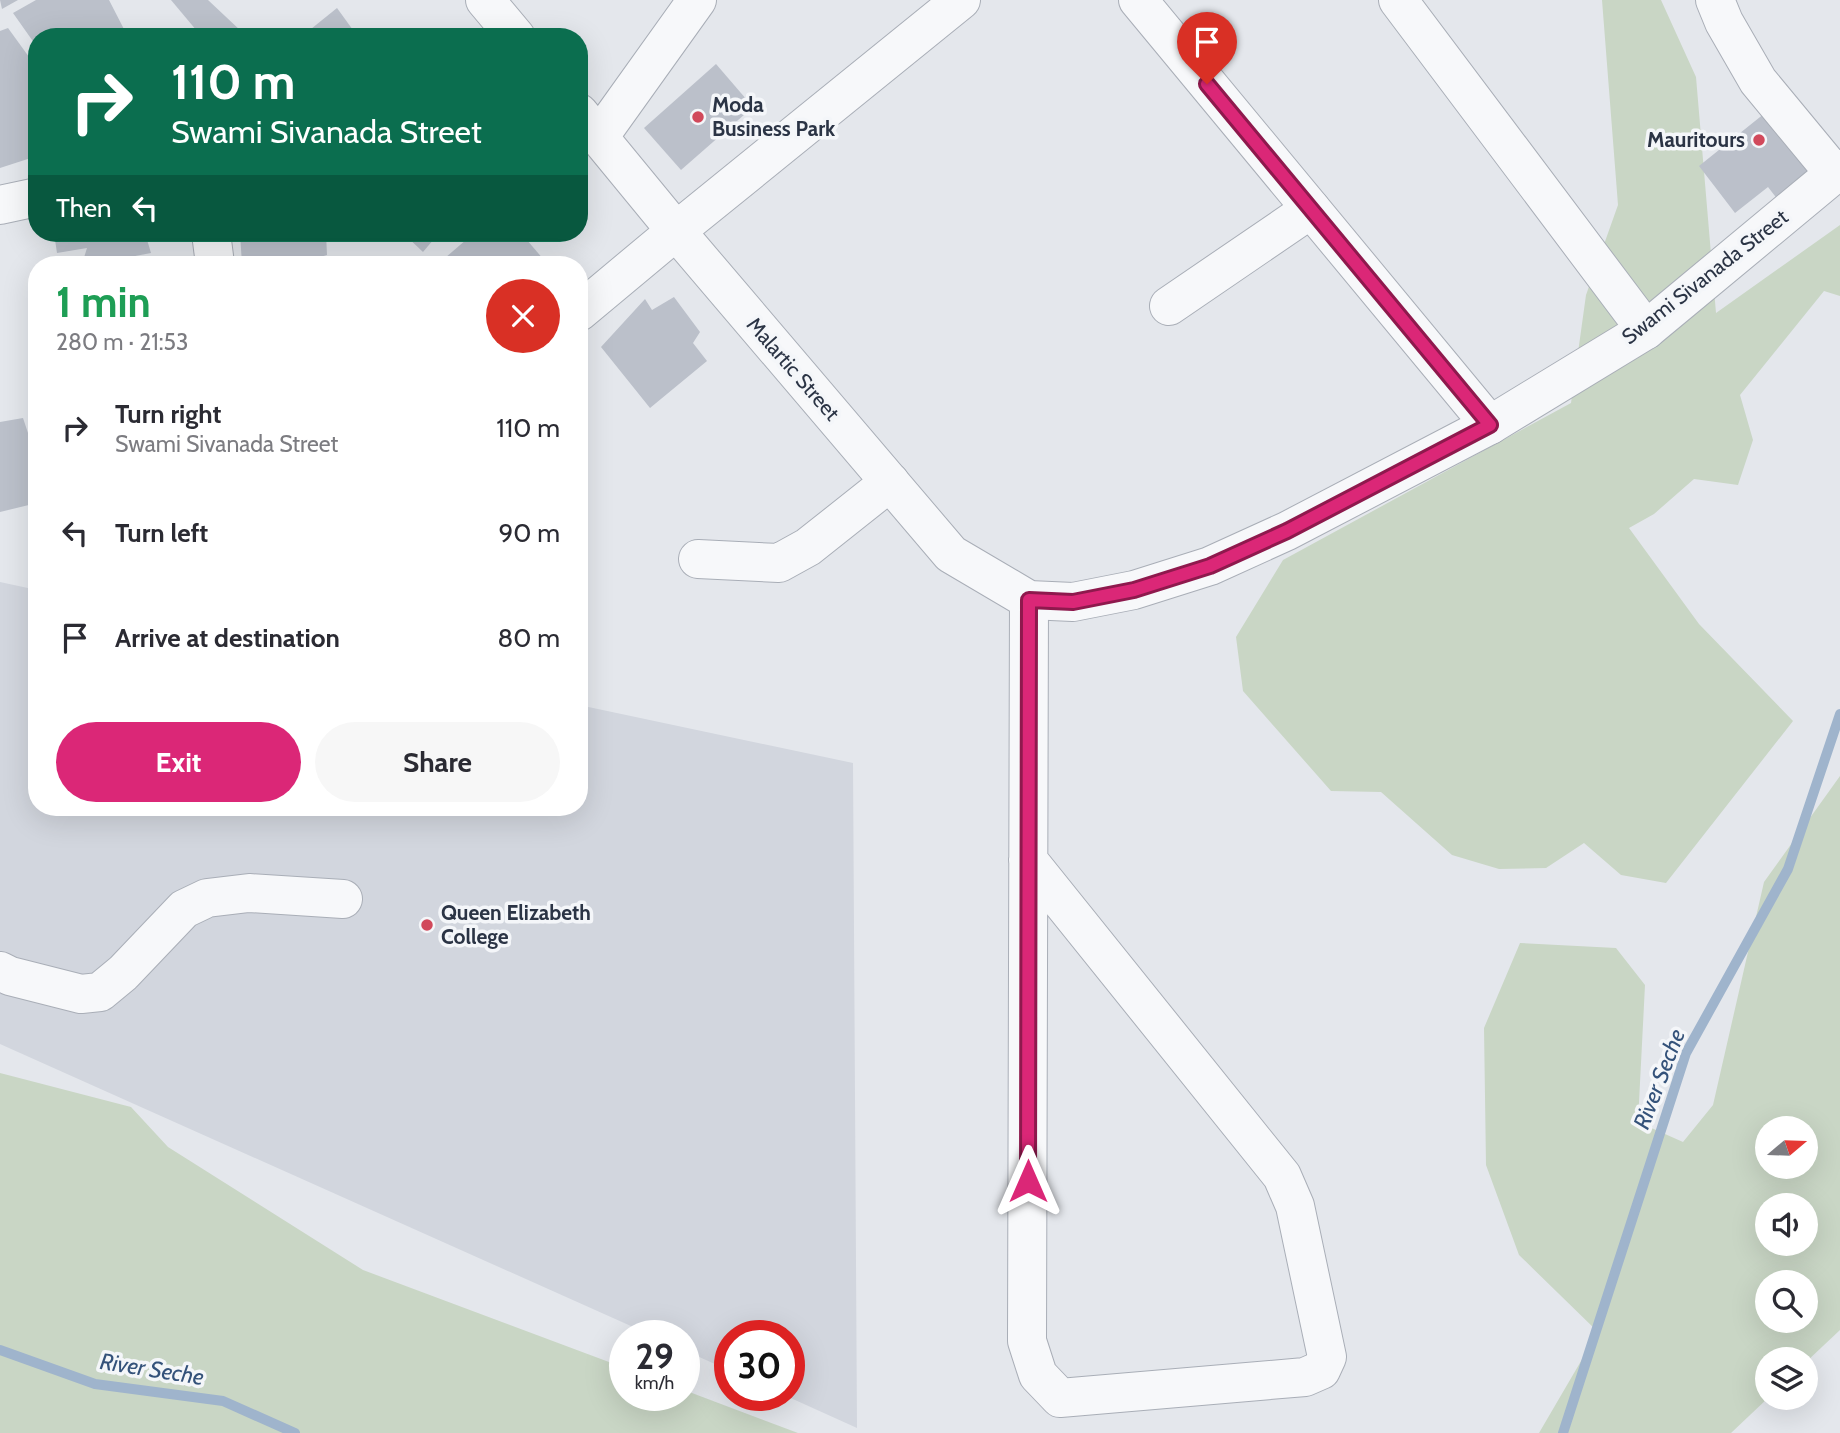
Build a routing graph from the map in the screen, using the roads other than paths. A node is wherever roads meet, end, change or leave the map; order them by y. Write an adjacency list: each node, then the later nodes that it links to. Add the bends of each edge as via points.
1 (485, 0): 7 (street)
2 (697, 0): 8 (street)
3 (961, 0): 13 (street)
4 (1138, 0): 12 (street)
5 (1398, 0): 16 (street)
6 (1715, 0): 9 (street, via 1758,81)
7 (508, 28)
8 (589, 125): 13 (street, Malartic Street)
9 (1837, 171): 16 (street, Swami Sivanada Street)
10 (28, 199): 11 (street)
11 (0, 205)
12 (1311, 209): 15 (street); 17 (street)
13 (676, 232): 14 (street); 18 (street, Malartic Street)
14 (588, 305)
15 (1169, 306)
16 (1646, 330): 17 (street, Swami Sivanada Street)
17 (1490, 425): 20 (street, Swami Sivanada Street, via 1210,566 1134,590 1073,602)
18 (890, 482): 19 (street, via 808,547 779,563); 20 (street, Malartic Street, via 951,554)
19 (698, 559)
20 (1029, 600): 21 (street)
21 (1028, 860): 21 (street, via 1027,1341 1038,1375 1060,1398 1305,1377 1321,1370 1327,1357 1295,1206 1282,1176)
22 (343, 899): 23 (street, via 250,893 207,898 184,909 100,992 81,994)
23 (0, 971)

